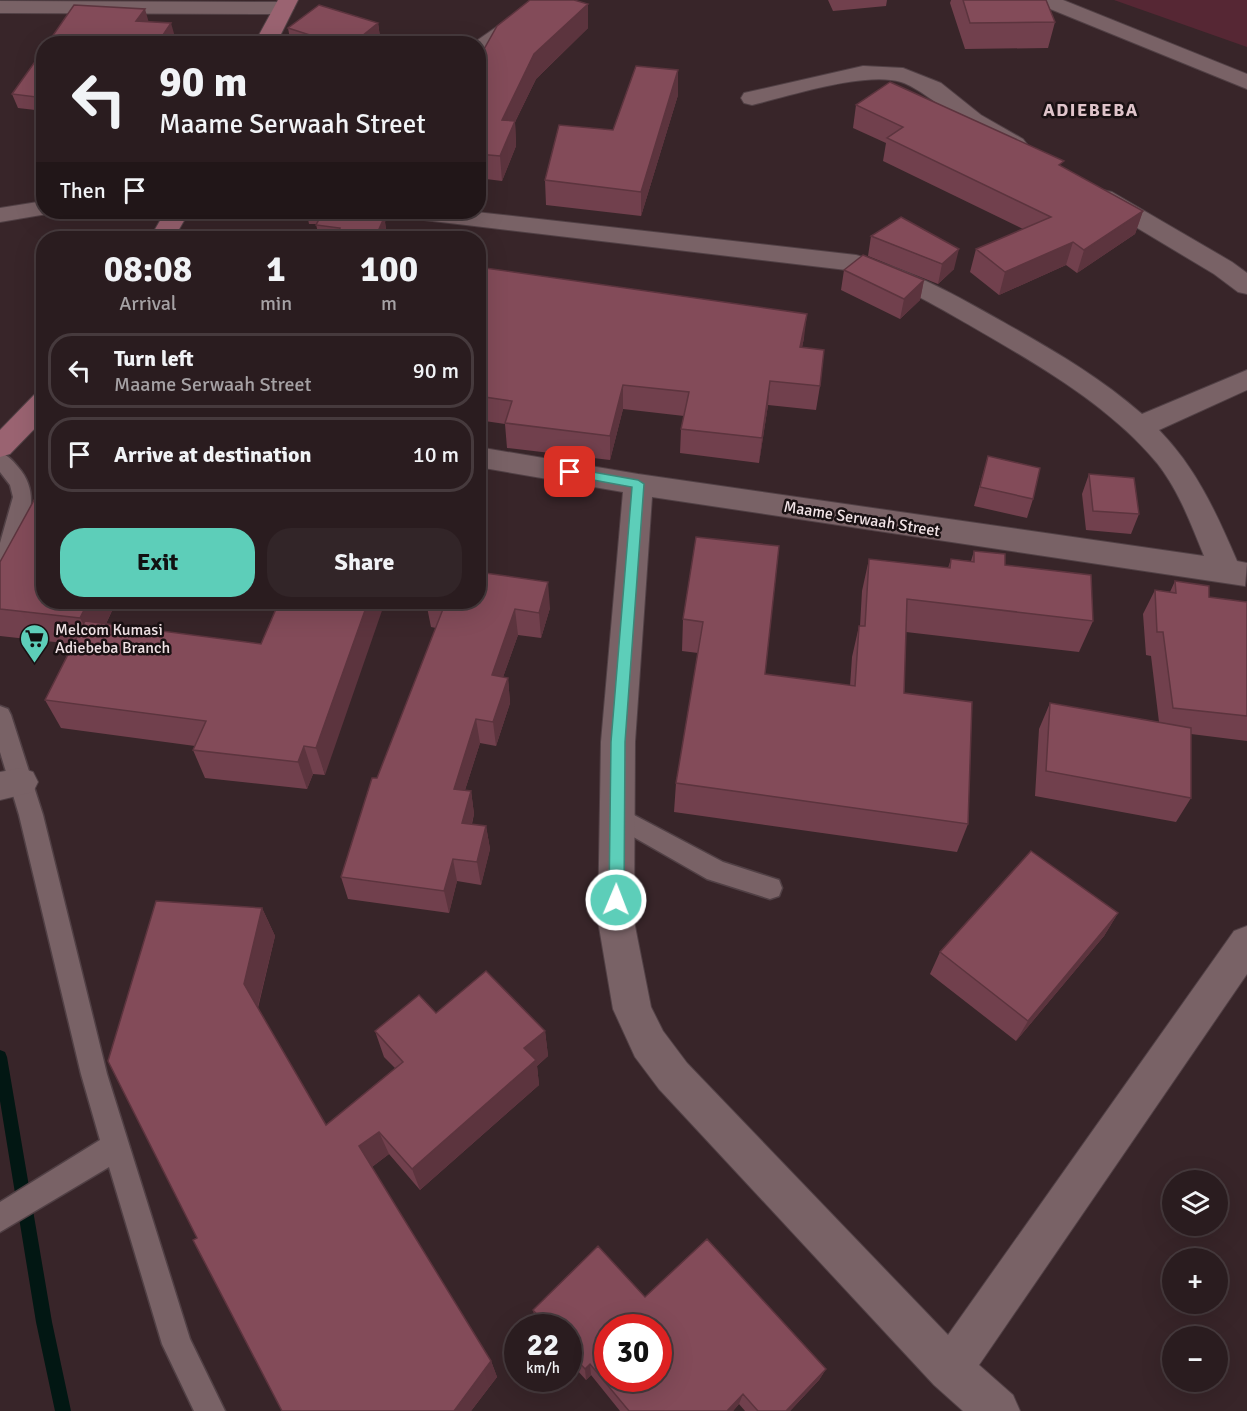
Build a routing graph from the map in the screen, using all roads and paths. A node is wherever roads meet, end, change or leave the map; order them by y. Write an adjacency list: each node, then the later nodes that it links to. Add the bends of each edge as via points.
1 (549, 0): 6 (street)
2 (1045, 0): 7 (street)
3 (285, 4): 4 (street); 5 (main road)
4 (0, 7)
5 (269, 36)
6 (486, 43)
7 (1247, 82)
8 (752, 98): 9 (street, via 863,73 903,75 933,88 973,120)
9 (1033, 155)
10 (1083, 185): 14 (street)
11 (36, 209): 12 (street)
12 (0, 215)
13 (483, 219): 17 (street, via 878,268 903,277 1009,337 1078,380 1121,411)
14 (1247, 286)
15 (1247, 379): 17 (street)
16 (36, 410): 18 (main road)
17 (1137, 428): 23 (street, via 1166,455 1193,494)
18 (0, 447)
19 (486, 458): 21 (street, Maame Serwaah Street)
20 (0, 460): 22 (lane, via 23,492 22,506)
21 (638, 484): 23 (street, Maame Serwaah Street); 26 (street, via 618,742)
22 (0, 570)
23 (1237, 573)
24 (0, 715): 25 (lane)
25 (11, 784): 29 (lane)
26 (617, 816): 27 (lane, via 716,870); 31 (street, via 616,921 622,967 632,1009 649,1044 673,1076)
27 (770, 888)
28 (1247, 944): 31 (street)
29 (116, 1146): 30 (lane); 32 (lane, via 177,1344)
30 (0, 1218)
31 (950, 1370): 33 (street)
32 (210, 1411)
33 (997, 1411)

